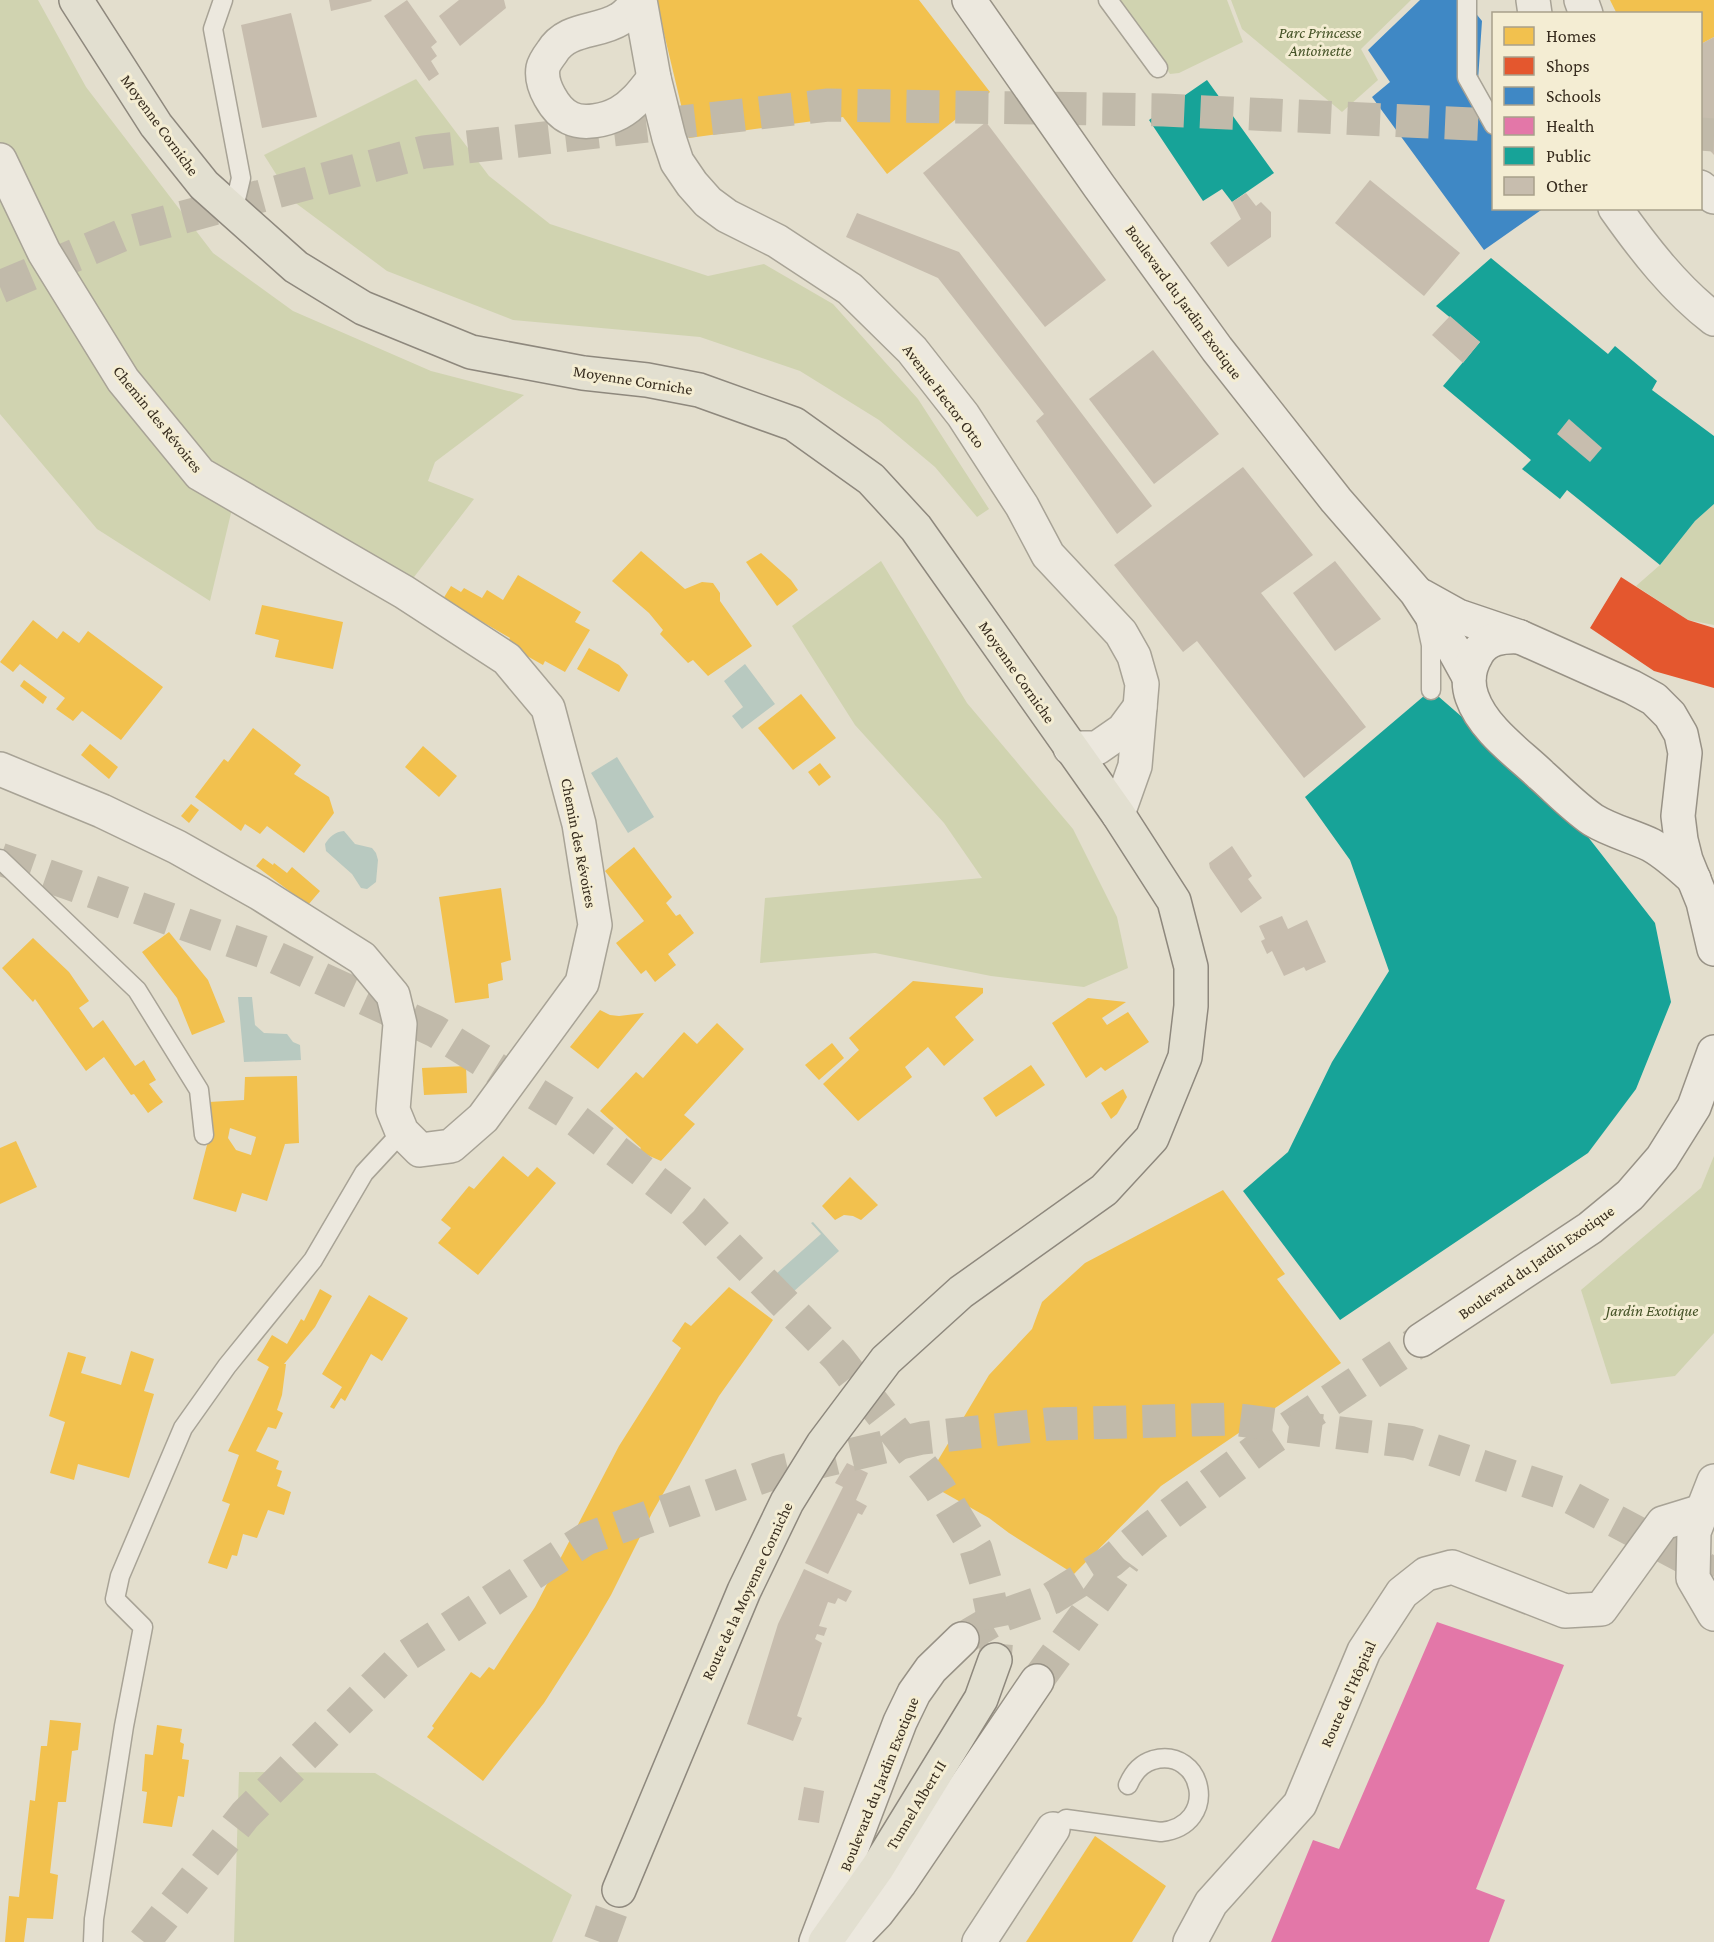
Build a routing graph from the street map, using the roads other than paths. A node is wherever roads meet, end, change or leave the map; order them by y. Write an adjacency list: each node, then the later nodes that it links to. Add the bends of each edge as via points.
1 (76, 0): 14 (main road, Moyenne Corniche, via 156,125 204,185)
2 (223, 0): 14 (lane, via 213,28 241,178)
3 (640, 0): 8 (street, Avenue Hector Otto); 8 (street, Avenue Hector Otto, via 621,19 564,38 543,68 546,91 559,110 584,122 619,114 636,101)
4 (969, 0): 16 (street, Boulevard du Jardin Exotique, via 1217,348 1336,500)
5 (1108, 0): 7 (lane)
6 (1467, 0): 9 (lane, via 1467,77)
7 (1158, 68)
8 (654, 78): 20 (street, Avenue Hector Otto, via 676,162 708,202 850,289 912,350 963,415 1022,506 1048,555 1121,633 1134,656 1142,684)
9 (1492, 121)
10 (0, 160): 31 (street, Chemin des Révoires, via 44,252 123,380 200,474 404,592 507,659 548,708 579,824 595,925 582,983 483,1118 451,1146 420,1150)
11 (1702, 188): 12 (street)
12 (1714, 197)
13 (1616, 210): 15 (street, via 1643,247)
14 (233, 212): 21 (main road, Moyenne Corniche, via 296,267 363,308 471,352 699,390 794,424 871,479 916,528)
15 (1714, 320)
16 (1416, 592): 17 (street, Boulevard du Jardin Exotique, via 1458,616); 18 (street, Boulevard du Jardin Exotique); 19 (lane, via 1431,645)
17 (1520, 637): 18 (street, via 1491,640 1479,649); 23 (street, Boulevard du Jardin Exotique, via 1654,699 1681,734 1685,753)
18 (1469, 677): 25 (street, Boulevard du Jardin Exotique, via 1472,697 1495,732 1579,810 1607,828)
19 (1431, 690)
20 (1140, 707): 21 (street, via 1123,730 1096,748); 24 (street, Avenue Hector Otto, via 1134,766)
21 (1070, 748): 24 (main road, Moyenne Corniche)
22 (0, 769): 31 (street, via 177,846 362,958 393,994 400,1024 393,1110)
23 (1680, 791): 25 (street, via 1656,816); 27 (street, Boulevard du Jardin Exotique, via 1681,840)
24 (1118, 814): 29 (main road, Moyenne Corniche, via 1174,901 1191,967)
25 (1627, 835): 27 (street, Boulevard du Jardin Exotique, via 1652,846)
26 (0, 858): 32 (lane, via 137,990 200,1090)
27 (1694, 879): 28 (street, Boulevard du Jardin Exotique)
28 (1714, 949)
29 (1191, 1006): 42 (main road, Route de la Moyenne Corniche, via 1185,1058 1152,1138 1104,1190 961,1292 886,1360 823,1444 787,1502 744,1591)
30 (1714, 1052): 33 (street, Boulevard du Jardin Exotique, via 1694,1107 1662,1158 1630,1195 1590,1228)
31 (402, 1132): 43 (lane, via 364,1173 314,1260 226,1366 183,1428 120,1576 115,1599 143,1627 124,1726)
32 (204, 1135)
33 (1422, 1340)
34 (1714, 1480): 35 (street)
35 (1702, 1511): 36 (street, via 1694,1532 1693,1578); 48 (street, Route de l'Hôpital, via 1663,1523 1601,1609 1565,1611 1452,1567 1426,1574 1402,1593 1364,1651 1300,1804 1211,1903)
36 (1714, 1614)
37 (962, 1639): 44 (street, Boulevard du Jardin Exotique, via 931,1669 914,1693)
38 (995, 1660): 45 (main road, Tunnel Albert II, via 981,1699 878,1867)
39 (1037, 1681): 46 (street, via 900,1882)
40 (1128, 1785): 41 (lane, via 1142,1765 1162,1758 1180,1762 1197,1781 1198,1805 1193,1816 1174,1830 1161,1832 1066,1819)
41 (1053, 1829): 47 (street)
42 (619, 1890)
43 (93, 1942)
44 (816, 1942)
45 (825, 1942)
46 (849, 1942)
47 (978, 1942)
48 (1190, 1942)

